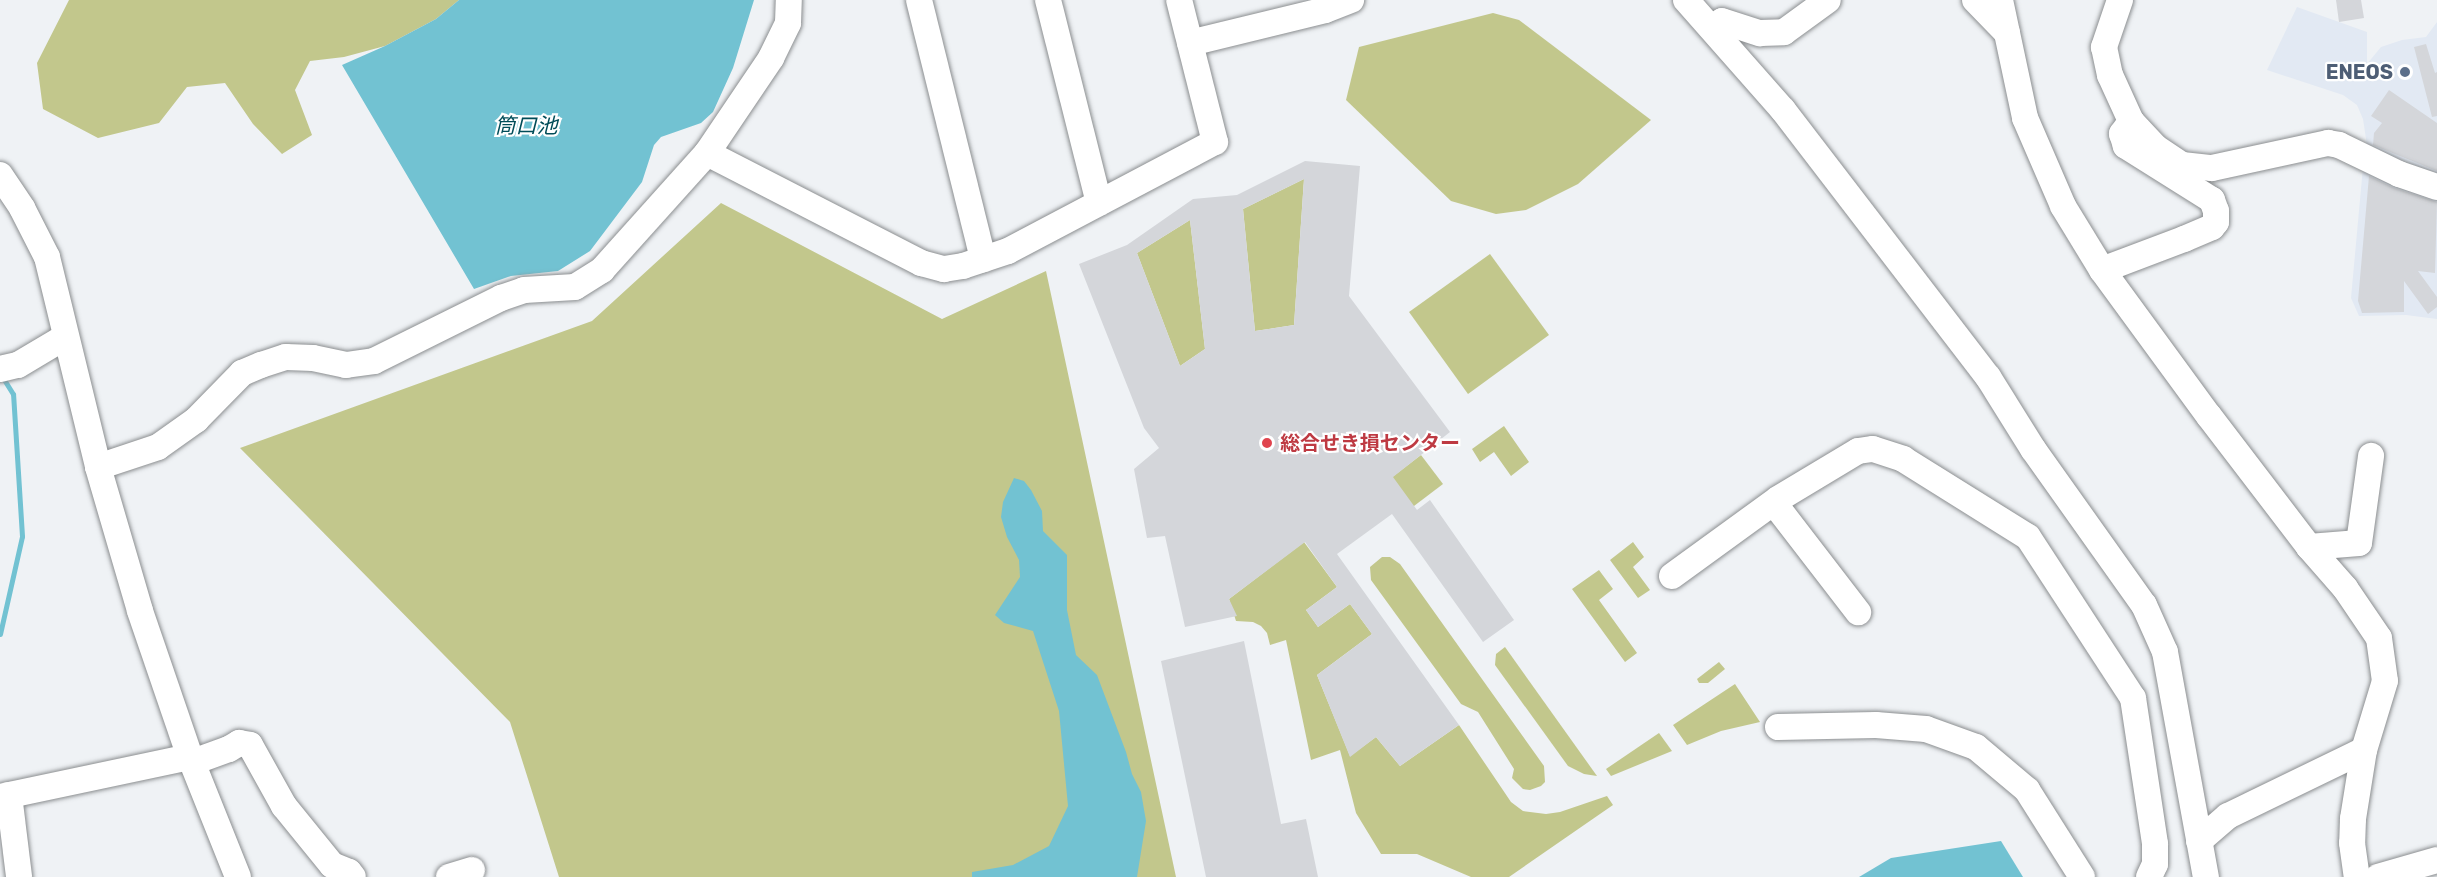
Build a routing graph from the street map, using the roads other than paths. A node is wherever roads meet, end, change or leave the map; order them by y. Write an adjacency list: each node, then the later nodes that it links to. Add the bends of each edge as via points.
1 (789, 0): 15 (street, via 788,23 771,57)
2 (919, 0): 19 (street)
3 (1048, 0): 18 (street)
4 (1179, 0): 13 (street)
5 (1351, 0): 13 (street)
6 (1686, 0): 11 (street)
7 (1828, 0): 11 (street, via 1784,32 1760,33 1722,21)
8 (1975, 0): 12 (street)
9 (2000, 0): 12 (street)
10 (2120, 0): 14 (street, via 2104,47 2105,61)
11 (1714, 29): 33 (street, via 1783,110 1988,377 2033,449 2144,605 2165,652)
12 (2007, 34): 20 (street, via 2025,118 2040,156 2063,206)
13 (1190, 43): 18 (street, via 1215,142)
14 (2131, 121): 17 (street, via 2155,147 2182,165 2212,168 2328,143); 20 (street, via 2122,134 2126,146 2212,200 2216,222 2184,239)
15 (707, 153): 19 (street, via 921,263 944,269); 24 (street, via 602,270 575,287 524,290 501,298 374,361 346,364 286,357 261,365 242,373 196,420 158,447)
16 (0, 175): 21 (street, via 47,257)
17 (2437, 187)
18 (1099, 203): 19 (street, via 1008,251)
19 (983, 259)
20 (2102, 270): 26 (street)
21 (65, 337): 22 (street, via 18,365); 24 (street)
22 (0, 369)
23 (2371, 456): 26 (street, via 2359,543)
24 (98, 467): 31 (street, via 140,611)
25 (1774, 503): 27 (street); 28 (street); 40 (street, via 1858,451 1873,449 1903,459 2028,537 2133,698 2155,844 2155,864)
26 (2309, 547): 30 (street, via 2345,588 2379,638 2385,681)
27 (1672, 576)
28 (1858, 612)
29 (1778, 727): 39 (street, via 1876,725 1926,729 1976,747 2027,790)
30 (2364, 750): 33 (street, via 2228,816); 35 (street, via 2353,819)
31 (192, 759): 32 (street); 37 (street); 38 (street, via 229,749 239,742 250,745 284,806 332,865)
32 (5, 796): 36 (street)
33 (2199, 841): 41 (street)
34 (2437, 860): 42 (street)
35 (2356, 871)
36 (19, 877)
37 (238, 877)
38 (353, 877)
39 (2082, 877)
40 (2149, 877)
41 (2206, 877)
42 (2378, 877)

